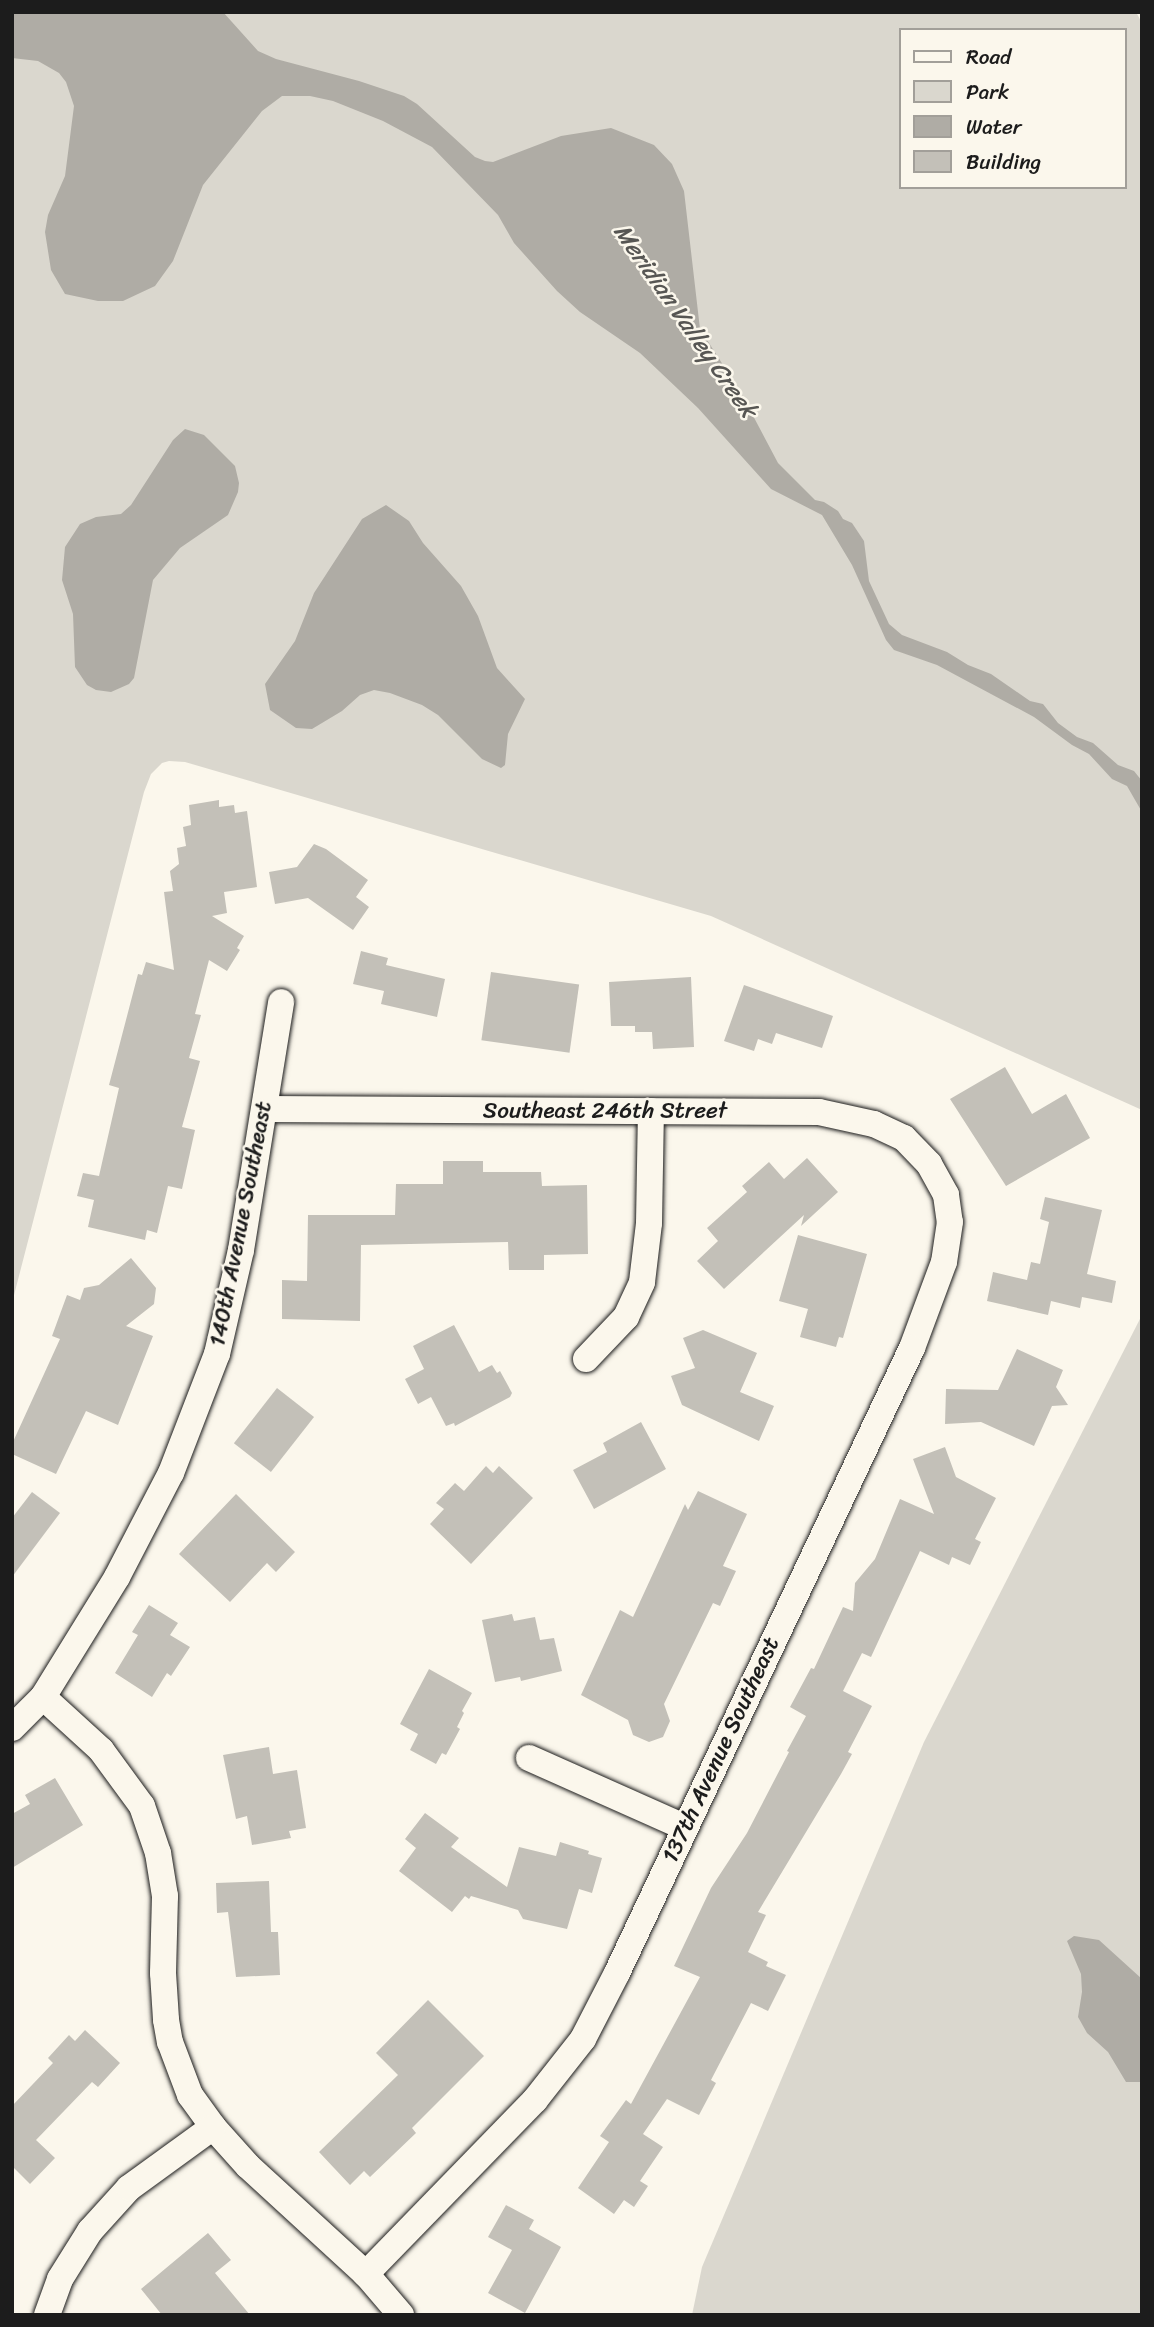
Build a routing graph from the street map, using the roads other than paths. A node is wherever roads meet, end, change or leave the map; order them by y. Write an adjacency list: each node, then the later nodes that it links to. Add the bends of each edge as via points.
1 (281, 1002): 2 (street, 140th Avenue Southeast)
2 (265, 1109): 3 (street, Southeast 246th Street); 6 (street, 140th Avenue Southeast, via 241,1250 216,1354 171,1473 117,1577)
3 (651, 1111): 4 (street, Southeast 246th Street, via 819,1112 874,1124 904,1138); 5 (street, via 649,1223 642,1282 626,1317)
4 (929, 1164): 9 (street, 137th Avenue Southeast, via 946,1195 950,1222 944,1262 931,1301)
5 (586, 1359)
6 (43, 1697): 7 (street, 140th Avenue Southeast); 10 (street, via 101,1750 142,1806 158,1853 165,1896 163,1996 170,2042 190,2095)
7 (12, 1728)
8 (528, 1758): 9 (street)
9 (684, 1827): 11 (street, 137th Avenue Southeast, via 583,2039 535,2100)
10 (213, 2127): 11 (street, via 248,2166); 12 (street, via 129,2188 90,2231 60,2279)
11 (366, 2274): 13 (street)
12 (47, 2315)
13 (401, 2315)

